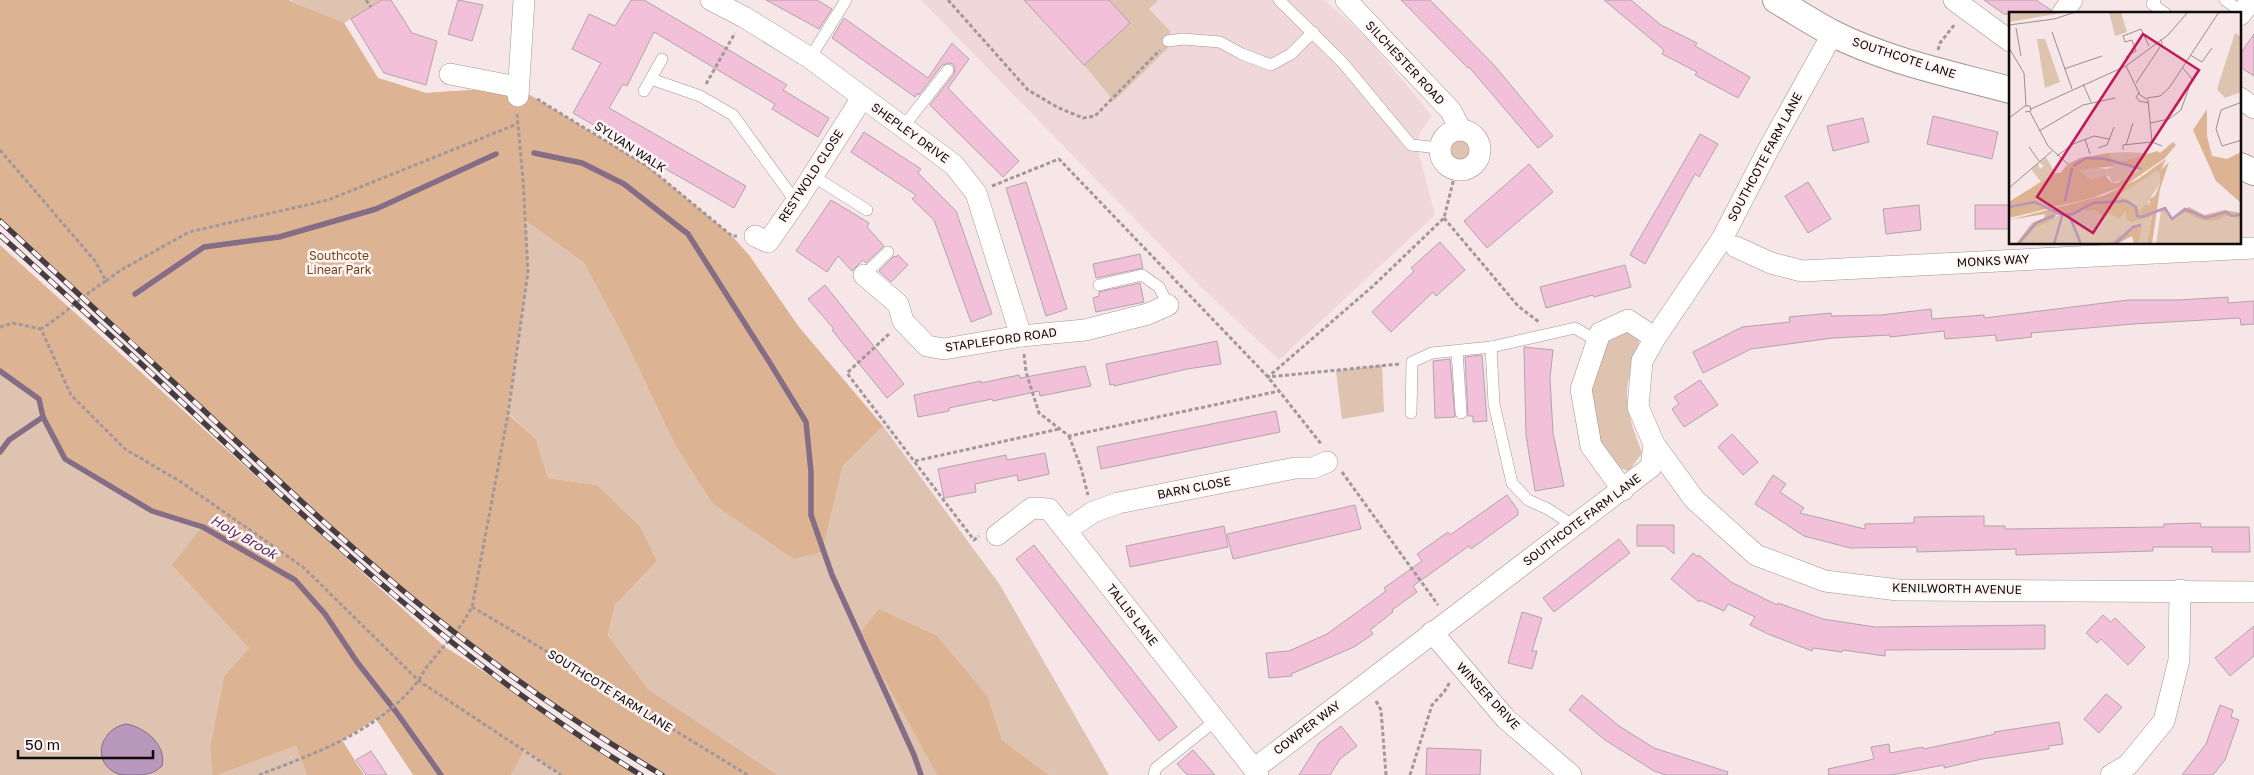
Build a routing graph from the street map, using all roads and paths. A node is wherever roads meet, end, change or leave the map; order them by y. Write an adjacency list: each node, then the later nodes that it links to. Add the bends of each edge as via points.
1 (366, 0): 12 (path)
2 (524, 0): 29 (street)
3 (711, 0): 15 (street, SHEPLEY DRIVE)
4 (846, 0): 22 (lane)
5 (948, 0): 20 (path, via 1028,90 1083,118 1095,116)
6 (1279, 0): 16 (lane)
7 (1346, 0): 36 (street, SILCHESTER ROAD, via 1451,112)
8 (1776, 0): 18 (street, SOUTHCOTE LANE)
9 (1954, 0): 19 (street)
10 (2072, 0): 13 (street)
11 (2154, 0): 14 (lane, via 2152,4)
12 (371, 7)
13 (2063, 12)
14 (2163, 12)
15 (744, 17): 22 (street, SHEPLEY DRIVE); 30 (path)
16 (1312, 32): 20 (lane, via 1291,54 1271,65 1220,42); 37 (lane, via 1343,63 1411,145)
17 (1949, 32): 21 (path)
18 (1833, 33): 28 (street, SOUTHCOTE LANE, via 1870,49); 59 (street, SOUTHCOTE FARM LANE, via 1722,239)
19 (2009, 40)
20 (1168, 41)
21 (1940, 43)
22 (810, 58): 31 (street, SHEPLEY DRIVE)
23 (662, 59): 26 (lane)
24 (948, 70): 35 (lane)
25 (450, 74): 29 (street)
26 (651, 79): 27 (lane); 30 (lane)
27 (644, 90)
28 (2009, 90)
29 (518, 91): 34 (path); 46 (path, SYLVAN WALK, via 647,166 732,236)
30 (700, 96): 43 (lane, via 733,115)
31 (862, 98): 35 (street, SHEPLEY DRIVE); 42 (street, RESTWOLD CLOSE)
32 (2242, 99): 33 (street)
33 (2254, 108)
34 (517, 124): 51 (path, via 328,200 189,232); 79 (path, via 528,272 508,414)
35 (903, 127): 58 (street, SHEPLEY DRIVE, via 954,165 976,193)
36 (1460, 129): 37 (street, via 1448,134); 40 (street, SILCHESTER ROAD, via 1478,138 1481,151 1471,168)
37 (1440, 148): 40 (street, via 1442,159)
38 (0, 150): 51 (path, via 95,261)
39 (2242, 167): 41 (street)
40 (1456, 170): 45 (path)
41 (2254, 172)
42 (813, 176): 43 (street, RESTWOLD CLOSE); 44 (lane)
43 (796, 202): 46 (street, RESTWOLD CLOSE, via 768,242)
44 (867, 210)
45 (1444, 218): 55 (path, via 1518,306); 63 (path, via 1374,286 1268,376)
46 (755, 236)
47 (1736, 247): 48 (street, MONKS WAY, via 1771,263 1802,271)
48 (2254, 248)
49 (888, 252): 50 (lane)
50 (864, 276): 54 (street, STAPLEFORD ROAD, via 898,304)
51 (106, 281): 57 (path)
52 (1099, 285): 53 (lane, via 1142,275 1159,287)
53 (1168, 305): 58 (street, STAPLEFORD ROAD, via 1148,314 1085,330)
54 (903, 321): 58 (street, STAPLEFORD ROAD, via 927,346 944,349); 70 (path, via 847,373)
55 (1540, 322)
56 (0, 327): 57 (path, via 13,323)
57 (42, 329): 83 (path, via 70,395 126,449 181,482 303,567)
58 (1022, 336): 67 (path, via 1026,372 1039,413)
59 (1654, 338): 60 (street, via 1628,320 1600,333); 69 (street, SOUTHCOTE FARM LANE, via 1642,361 1638,408)
60 (1597, 341): 61 (lane, via 1575,328); 72 (street, via 1581,389 1591,446)
61 (1491, 347): 62 (lane); 74 (lane, via 1494,404 1512,483 1528,500)
62 (1457, 350): 63 (lane, via 1432,353); 66 (lane)
63 (1412, 362): 65 (lane)
64 (1279, 391): 68 (path)
65 (1411, 413)
66 (1461, 413)
67 (1059, 428): 68 (path); 70 (path)
68 (1070, 436): 73 (path)
69 (1654, 444): 72 (street, SOUTHCOTE FARM LANE, via 1651,466); 77 (street, KENILWORTH AVENUE, via 1694,499 1756,555 1825,580 1898,590)
70 (915, 461): 76 (path, via 974,540 990,528)
71 (1332, 464): 73 (street, BARN CLOSE, via 1295,468 1118,503); 80 (path)
72 (1623, 490): 74 (street, SOUTHCOTE FARM LANE)
73 (1093, 512): 75 (street, BARN CLOSE)
74 (1574, 526): 80 (street, SOUTHCOTE FARM LANE)
75 (1067, 530): 76 (street, TALLIS LANE, via 1049,509 1032,508); 85 (street, TALLIS LANE)
76 (997, 535)
77 (2180, 590): 78 (street, KENILWORTH AVENUE); 94 (street, via 2179,660 2164,721 2128,765)
78 (2254, 592)
79 (472, 607): 83 (path, via 461,627); 89 (path, SOUTHCOTE FARM LANE)
80 (1449, 620): 81 (street, SOUTHCOTE FARM LANE)
81 (1432, 632): 82 (street, WINSER DRIVE); 84 (street, SOUTHCOTE FARM LANE)
82 (1459, 666): 92 (path, via 1432,705); 93 (street, WINSER DRIVE, via 1506,719)
83 (418, 681): 87 (path, via 381,716 333,746); 88 (path)
84 (1366, 683): 86 (street, COWPER WAY); 91 (path, via 1381,710)
85 (1215, 721): 86 (street, TALLIS LANE); 90 (lane, via 1156,768)
86 (1256, 772)
87 (259, 775)
88 (561, 775)
89 (748, 775)
90 (1154, 775)
91 (1386, 775)
92 (1410, 775)
93 (1571, 775)
94 (2110, 775)

